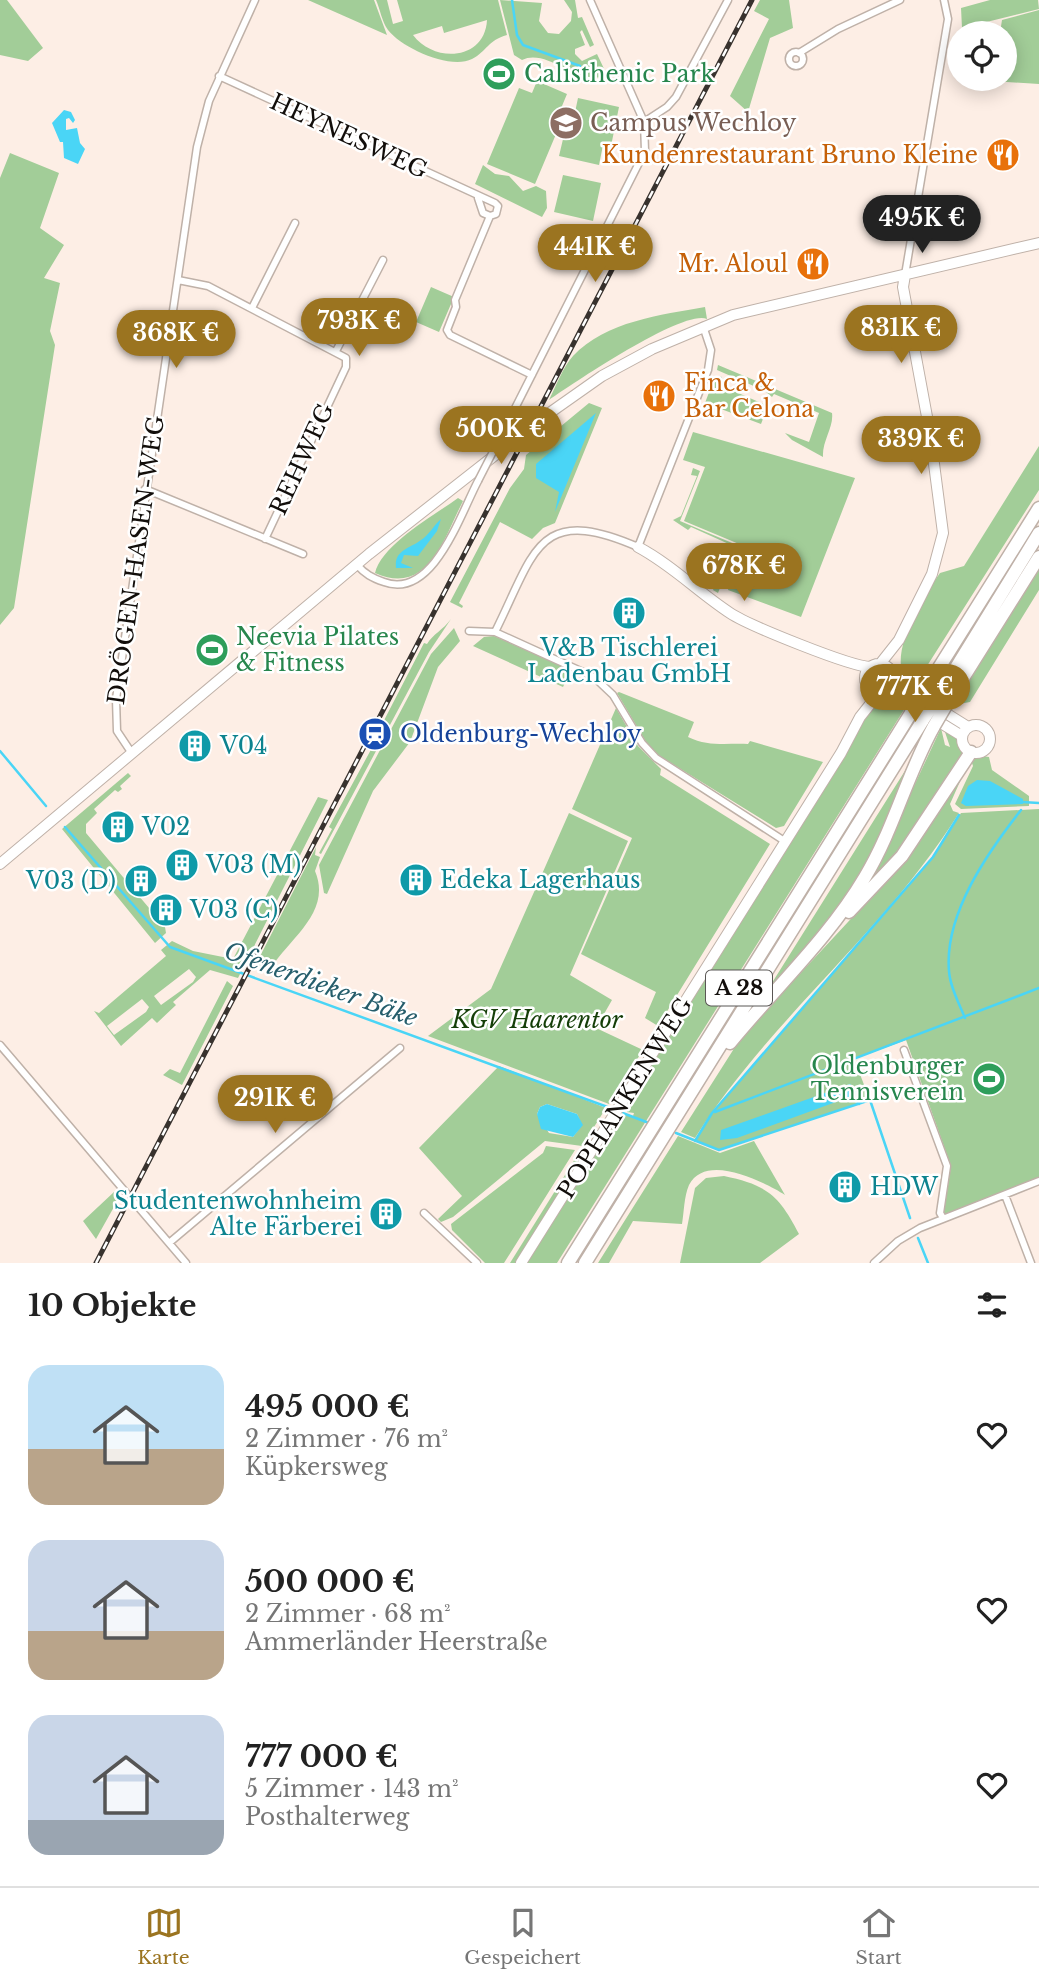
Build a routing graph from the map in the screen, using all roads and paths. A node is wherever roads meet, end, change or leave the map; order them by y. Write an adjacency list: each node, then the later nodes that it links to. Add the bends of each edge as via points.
1 (254, 0): 7 (street, DRÖGEN-HASEN-WEG)
2 (590, 0): 8 (street)
3 (728, 0): 8 (street, via 676,97)
4 (900, 0): 6 (street)
5 (944, 0): 14 (street, via 947,19)
6 (799, 53)
7 (219, 76): 9 (street, HEYNESWEG); 15 (street, DRÖGEN-HASEN-WEG, via 201,125)
8 (644, 122): 19 (street, via 642,162)
9 (478, 198): 10 (street, via 481,211); 10 (street, HEYNESWEG, via 498,206)
10 (490, 216): 19 (street, via 447,330)
11 (295, 223): 16 (street)
12 (1039, 243): 14 (street)
13 (383, 260): 18 (street)
14 (905, 275): 17 (street, via 759,307); 30 (street, POPHANKENWEG, via 903,286 944,528 937,563)
15 (177, 280): 16 (street, via 208,286); 20 (street, DRÖGEN-HASEN-WEG)
16 (252, 308): 18 (street)
17 (703, 326): 24 (street, via 710,350 708,370); 27 (street, via 578,392)
18 (336, 351): 23 (street, REHWEG, via 345,358 346,367)
19 (532, 375): 27 (street, bridge, via 435,563 422,578 392,585 364,574)
20 (145, 489): 23 (street); 40 (street, DRÖGEN-HASEN-WEG, via 115,710 117,731)
21 (1039, 508): 57 (highway, A 28, bridge)
22 (1039, 533): 36 (highway, A 28)
23 (265, 539): 25 (street)
24 (638, 547): 29 (street, via 584,529 551,535 537,550); 31 (street, via 665,561 731,614)
25 (303, 554)
26 (1039, 556): 36 (highway)
27 (357, 565): 40 (street)
28 (469, 631): 29 (street)
29 (495, 632): 42 (street, via 594,677 614,695 656,758)
30 (898, 640): 32 (street, POPHANKENWEG); 33 (street, POPHANKENWEG)
31 (849, 663): 32 (street); 34 (street)
32 (875, 666): 33 (street); 34 (street, POPHANKENWEG)
33 (892, 675): 35 (street, POPHANKENWEG); 39 (street)
34 (867, 683): 35 (street); 37 (street, POPHANKENWEG)
35 (883, 691): 37 (street, POPHANKENWEG); 39 (street)
36 (943, 700): 38 (highway, A 28, bridge)
37 (860, 717): 42 (street, POPHANKENWEG)
38 (928, 723): 44 (highway, via 883,845); 48 (highway, A 28)
39 (965, 732): 41 (street, via 963,745); 41 (street, via 982,726 990,738 985,750)
40 (131, 752): 43 (street)
41 (971, 752): 44 (highway, via 902,856)
42 (786, 842): 56 (street, POPHANKENWEG)
43 (0, 864)
44 (838, 920): 48 (highway)
45 (400, 1048): 53 (street)
46 (1, 1049): 53 (street)
47 (904, 1050): 52 (street, via 947,1166)
48 (708, 1065): 58 (highway, A 28)
49 (1039, 1181): 50 (street)
50 (1005, 1195): 52 (street); 60 (street)
51 (424, 1213): 55 (street)
52 (943, 1218): 59 (street, via 906,1234)
53 (169, 1243): 54 (street)
54 (186, 1263)
55 (477, 1263)
56 (522, 1263)
57 (568, 1263)
58 (584, 1263)
59 (874, 1263)
60 (1031, 1263)

